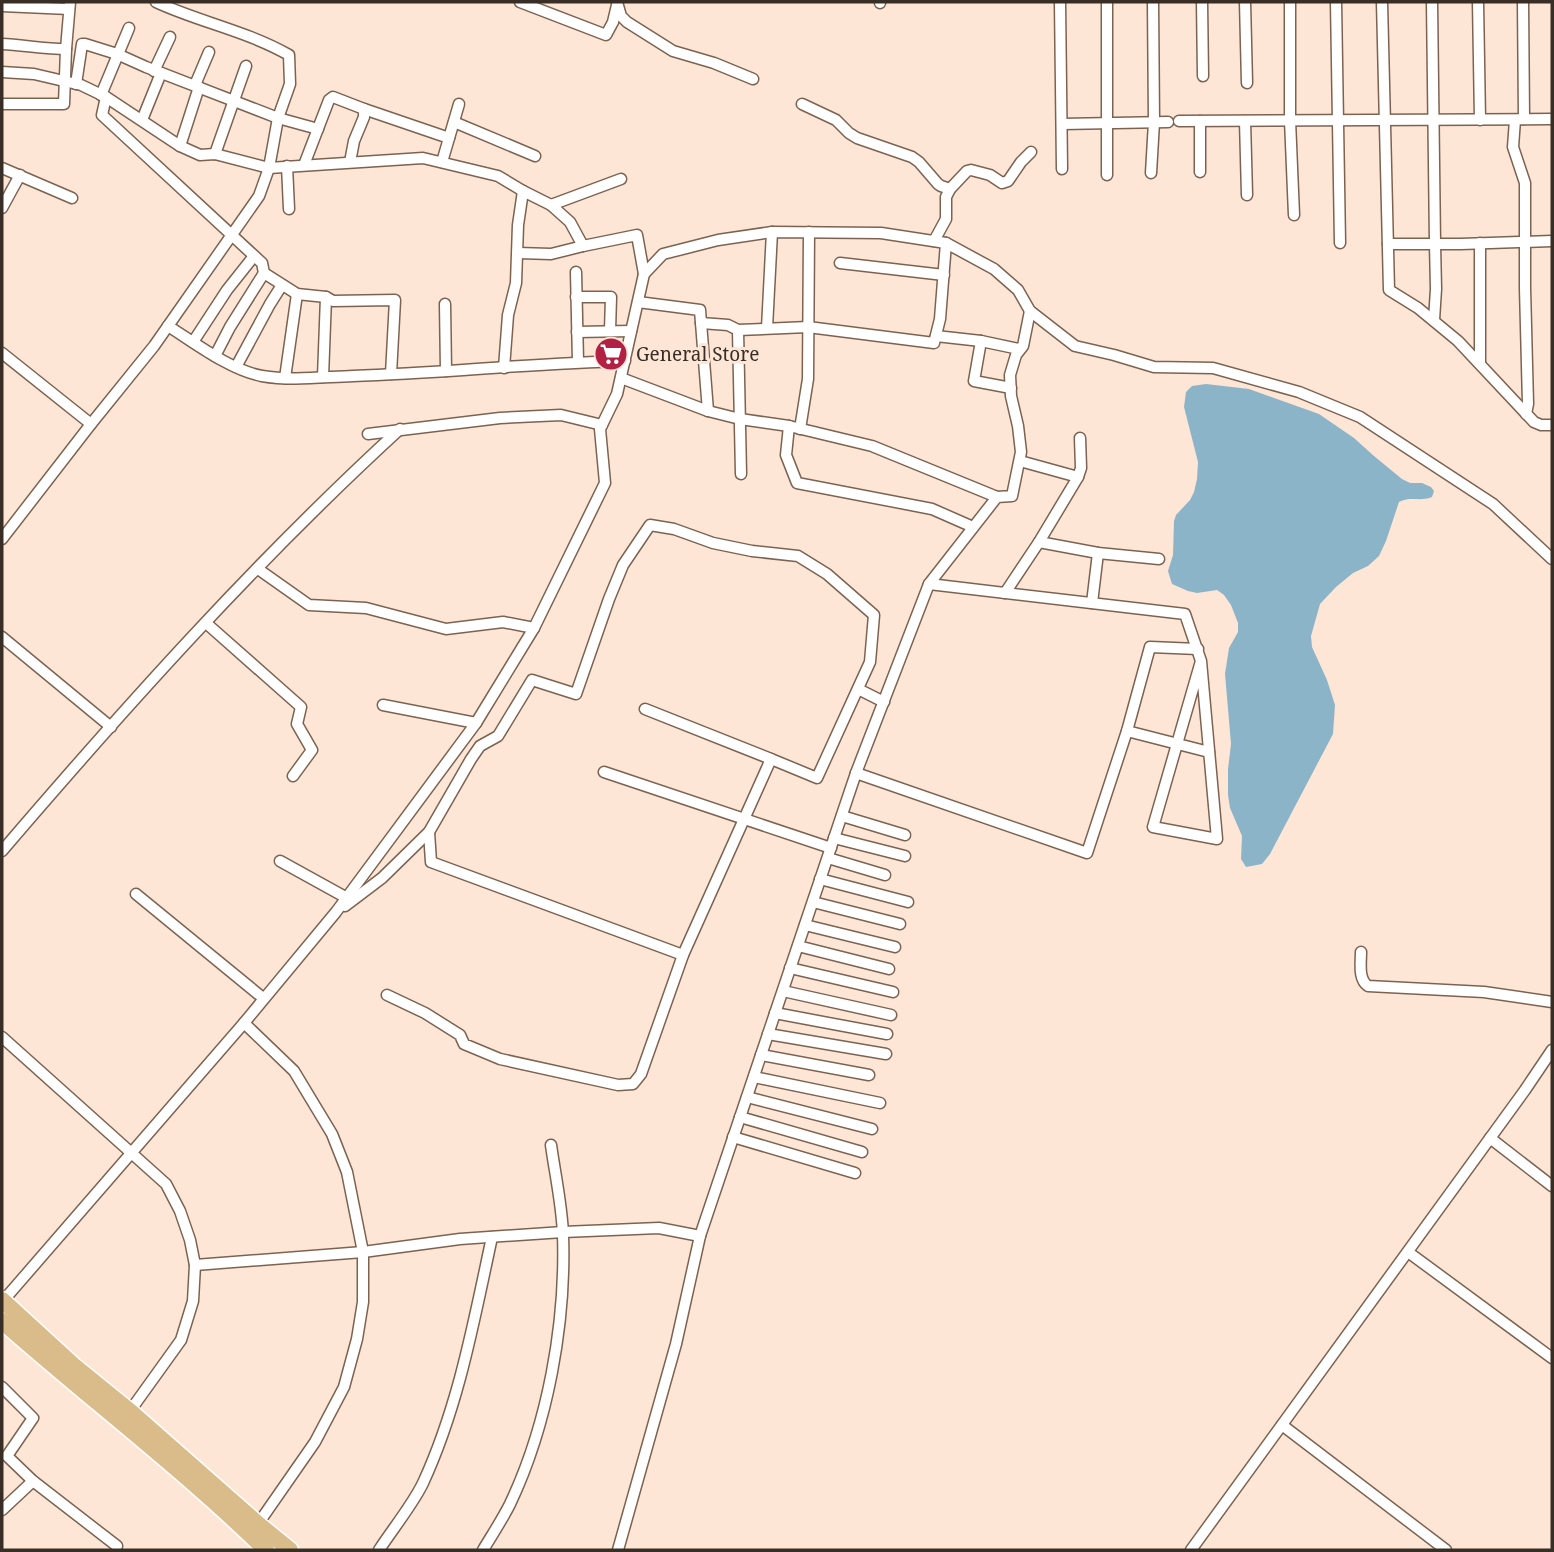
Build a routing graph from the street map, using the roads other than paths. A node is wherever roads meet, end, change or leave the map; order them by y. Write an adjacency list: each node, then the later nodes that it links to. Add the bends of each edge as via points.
1 (156, 2): 18 (street)
2 (185, 2): 18 (street)
3 (520, 2): 15 (street, via 606,35)
4 (1060, 2): 54 (street)
5 (1107, 2): 53 (street)
6 (1153, 2): 52 (street)
7 (1202, 2): 28 (street)
8 (1245, 2): 31 (street)
9 (1290, 2): 45 (street)
10 (1336, 2): 42 (street)
11 (1382, 2): 46 (street)
12 (1432, 2): 43 (street)
13 (1478, 2): 47 (street)
14 (1523, 2): 48 (street)
15 (617, 3): 29 (street, via 627,22 673,51)
16 (70, 5): 17 (street); 22 (street)
17 (2, 6)
18 (181, 14): 40 (street, via 268,43 289,55 290,84)
19 (129, 28): 24 (street)
20 (170, 37): 27 (street)
21 (2, 44): 22 (street)
22 (66, 49): 30 (street)
23 (209, 52): 33 (street)
24 (117, 54): 27 (street); 32 (street, via 82,44); 34 (street)
25 (246, 66): 35 (street)
26 (2, 72): 30 (street)
27 (158, 72): 33 (street); 44 (street)
28 (1203, 76)
29 (753, 79)
30 (65, 81): 32 (street); 36 (street, via 64,104)
31 (1247, 83)
32 (76, 84): 34 (street)
33 (197, 86): 35 (street); 57 (street)
34 (104, 96): 44 (street); 83 (street, via 102,116)
35 (234, 101): 40 (street); 59 (street)
36 (2, 104)
37 (459, 104): 51 (street)
38 (802, 104): 73 (street, via 836,120 857,138 912,157 941,186)
39 (364, 109): 55 (street, via 330,98); 56 (street); 61 (street)
40 (278, 118): 55 (street); 66 (street)
41 (1552, 118): 48 (street)
42 (1338, 119): 45 (street); 46 (street); 88 (street)
43 (1433, 119): 46 (street); 47 (street); 91 (street)
44 (142, 120): 57 (street)
45 (1290, 120): 50 (street); 80 (street)
46 (1385, 120): 90 (street)
47 (1480, 120): 48 (street)
48 (1520, 120): 86 (street, via 1513,147 1525,183)
49 (1200, 121): 50 (street); 52 (street); 68 (street)
50 (1245, 121): 75 (street)
51 (454, 122): 56 (street); 60 (street)
52 (1154, 122): 53 (street); 69 (street)
53 (1107, 123): 54 (street); 70 (street)
54 (1062, 124): 67 (street)
55 (318, 129): 63 (street)
56 (449, 138): 62 (street)
57 (180, 146): 59 (street, via 200,155)
58 (1031, 152): 73 (street, via 1008,181 1002,183 971,170)
59 (215, 154): 66 (street)
60 (536, 156)
61 (350, 162): 62 (street, via 423,158); 63 (street)
62 (442, 162): 74 (street, via 498,176)
63 (304, 165): 64 (street)
64 (287, 166): 66 (street); 79 (street)
65 (2, 168): 71 (street)
66 (269, 168): 83 (street, via 259,195)
67 (1062, 169)
68 (1200, 172)
69 (1151, 173)
70 (1107, 175)
71 (20, 176): 76 (street); 78 (street)
72 (621, 179): 77 (street)
73 (950, 188): 84 (street, via 946,219)
74 (523, 191): 77 (street); 93 (street)
75 (1247, 195)
76 (72, 198)
77 (551, 205): 92 (street, via 570,222)
78 (2, 208)
79 (289, 209)
80 (1294, 215)
81 (772, 232): 82 (street); 94 (street); 113 (street)
82 (809, 232): 84 (street, via 881,233); 112 (street)
83 (231, 236): 95 (street); 111 (street)
84 (934, 241): 87 (street)
85 (1552, 241): 86 (street)
86 (1525, 242): 89 (street); 136 (street)
87 (946, 243): 101 (street); 108 (street, via 994,269 1018,290)
88 (1340, 243)
89 (1480, 243): 91 (street); 126 (street)
90 (1388, 244): 91 (street); 109 (street, via 1389,290)
91 (1436, 244): 109 (street)
92 (583, 246): 93 (street, via 551,254); 96 (street, via 637,235)
93 (518, 253): 128 (street)
94 (663, 254): 96 (street); 100 (street)
95 (254, 256): 99 (street); 120 (street)
96 (641, 256): 100 (street)
97 (841, 263): 101 (street)
98 (576, 272): 105 (street)
99 (264, 273): 102 (street); 123 (street)
100 (644, 274): 106 (street)
101 (944, 275): 118 (street)
102 (282, 285): 103 (street); 127 (street)
103 (297, 294): 104 (street); 132 (street)
104 (326, 297): 130 (street, via 333,301 395,300); 131 (street)
105 (576, 297): 115 (street, via 611,297); 117 (street)
106 (638, 302): 110 (street, via 701,310); 116 (street)
107 (445, 304): 129 (street)
108 (1030, 312): 121 (street); 154 (street, via 1075,346 1154,368 1213,368 1299,392 1360,417 1493,504)
109 (1434, 320): 126 (street)
110 (701, 323): 114 (street); 135 (street)
111 (168, 326): 120 (street); 138 (street)
112 (807, 327): 113 (street); 118 (street, via 934,343); 141 (street, via 808,379)
113 (767, 328): 114 (street)
114 (738, 330): 137 (street)
115 (610, 331): 116 (street); 117 (street)
116 (631, 331): 124 (street)
117 (577, 332): 125 (street)
118 (936, 335): 119 (street)
119 (981, 341): 121 (street); 134 (street, via 975,381)
120 (193, 342): 123 (street)
121 (1019, 349): 134 (street, via 1010,375)
122 (2, 353): 138 (street)
123 (215, 356): 127 (street)
124 (625, 361): 125 (street); 133 (street)
125 (578, 362): 128 (street)
126 (1480, 364): 136 (street)
127 (236, 367): 132 (street, via 260,376)
128 (505, 368): 129 (street)
129 (446, 371): 130 (street)
130 (391, 374): 131 (street)
131 (323, 377): 132 (street)
132 (285, 378)
133 (621, 378): 135 (street); 139 (street)
134 (1011, 388): 145 (street)
135 (708, 411): 137 (street)
136 (1526, 414): 140 (street, via 1541,425)
137 (740, 419): 141 (street); 146 (street)
138 (91, 424): 150 (street)
139 (602, 425): 142 (street, via 561,415); 160 (street, via 605,483)
140 (1552, 425)
141 (794, 427): 148 (street, via 872,446); 149 (street, via 786,455 797,483 932,509)
142 (400, 429): 143 (street); 155 (street)
143 (368, 434)
144 (1080, 438): 147 (street)
145 (1020, 461): 147 (street); 148 (street, via 1012,496)
146 (741, 474)
147 (1078, 477): 151 (street)
148 (998, 496): 149 (street)
149 (973, 527): 156 (street)
150 (2, 539)
151 (1039, 542): 152 (street); 157 (street)
152 (1098, 553): 153 (street); 158 (street)
153 (1159, 559)
154 (1552, 559)
155 (258, 569): 159 (street); 160 (street, via 309,605 366,608 446,629 503,622)
156 (929, 584): 157 (street); 165 (street)
157 (1005, 593): 158 (street)
158 (1092, 603): 162 (street, via 1185,614)
159 (206, 622): 169 (street); 176 (street, via 301,707 297,724 312,750)
160 (534, 628): 168 (street)
161 (2, 637): 169 (street)
162 (1198, 649): 163 (street); 170 (street, via 1150,647)
163 (1201, 660): 171 (street); 172 (street)
164 (858, 689): 165 (street); 173 (street, via 817,778); 179 (street, via 870,662 874,615 827,574 798,556 713,543 650,525 609,599 576,694 532,680 498,736 480,746 471,759)
165 (884, 702): 175 (street)
166 (383, 705): 168 (street)
167 (645, 709): 173 (street)
168 (477, 723): 188 (street)
169 (111, 727): 182 (street)
170 (1126, 731): 171 (street); 175 (street, via 1087,853)
171 (1177, 744): 172 (street); 172 (street, via 1153,827 1217,839)
172 (1209, 752)
173 (771, 759): 178 (street)
174 (604, 772): 178 (street)
175 (856, 773): 177 (street)
176 (293, 776)
177 (842, 816): 180 (street); 181 (street)
178 (744, 818): 181 (street); 197 (street)
179 (429, 832): 191 (street, via 382,878); 197 (street, via 431,862)
180 (905, 835)
181 (831, 848): 183 (street); 185 (street); 186 (street)
182 (2, 851)
183 (905, 856)
184 (280, 861): 188 (street)
185 (885, 876)
186 (820, 879): 189 (street); 190 (street)
187 (136, 894): 203 (street)
188 (347, 898): 191 (street)
189 (813, 902): 192 (street); 193 (street)
190 (908, 902)
191 (336, 912): 203 (street)
192 (900, 924)
193 (805, 925): 194 (street); 195 (street)
194 (798, 946): 198 (street); 199 (street)
195 (895, 947)
196 (1361, 952): 204 (street, via 1362,976 1368,986 1484,992)
197 (683, 955): 202 (street, via 641,1074 633,1084 618,1085 500,1059 464,1044 460,1035)
198 (790, 968): 200 (street); 201 (street)
199 (889, 970)
200 (783, 991): 205 (street); 206 (street)
201 (893, 992)
202 (387, 995)
203 (263, 999): 207 (street)
204 (1552, 1002)
205 (775, 1013): 208 (street); 209 (street)
206 (891, 1015)
207 (244, 1023): 223 (street); 230 (street, via 294,1071 332,1135 347,1172)
208 (768, 1034): 212 (street); 213 (street)
209 (887, 1034)
210 (2, 1037): 223 (street)
211 (1552, 1050): 221 (street)
212 (886, 1054)
213 (761, 1055): 214 (street); 215 (street)
214 (869, 1075)
215 (754, 1077): 216 (street); 217 (street)
216 (747, 1097): 218 (street); 219 (street)
217 (880, 1103)
218 (740, 1117): 220 (street); 224 (street)
219 (872, 1129)
220 (733, 1138): 225 (street); 228 (street)
221 (1490, 1139): 226 (street); 231 (street)
222 (551, 1145): 227 (street)
223 (132, 1152): 232 (street, via 166,1184 180,1211); 233 (street)
224 (862, 1152)
225 (855, 1173)
226 (1552, 1186)
227 (563, 1232): 228 (street, via 659,1228); 229 (street); 247 (street, via 559,1329 544,1406 509,1504)
228 (700, 1236): 248 (street, via 677,1344)
229 (492, 1237): 230 (street); 246 (street, via 445,1429 422,1486)
230 (363, 1252): 232 (street); 242 (street, via 363,1302 344,1387 315,1442)
231 (1408, 1252): 235 (street); 238 (street)
232 (195, 1265): 237 (street, via 193,1301 181,1340)
233 (2, 1301): 237 (highway)
234 (2, 1321): 244 (highway)
235 (1552, 1358)
236 (2, 1387): 239 (street, via 33,1418)
237 (130, 1411): 242 (highway)
238 (1282, 1424): 249 (street); 250 (street)
239 (4, 1458): 240 (street)
240 (33, 1481): 241 (street); 243 (street)
241 (2, 1510)
242 (258, 1524): 245 (highway)
243 (117, 1546)
244 (266, 1550)
245 (290, 1550)
246 (379, 1550)
247 (483, 1550)
248 (618, 1550)
249 (1191, 1550)
250 (1447, 1550)

